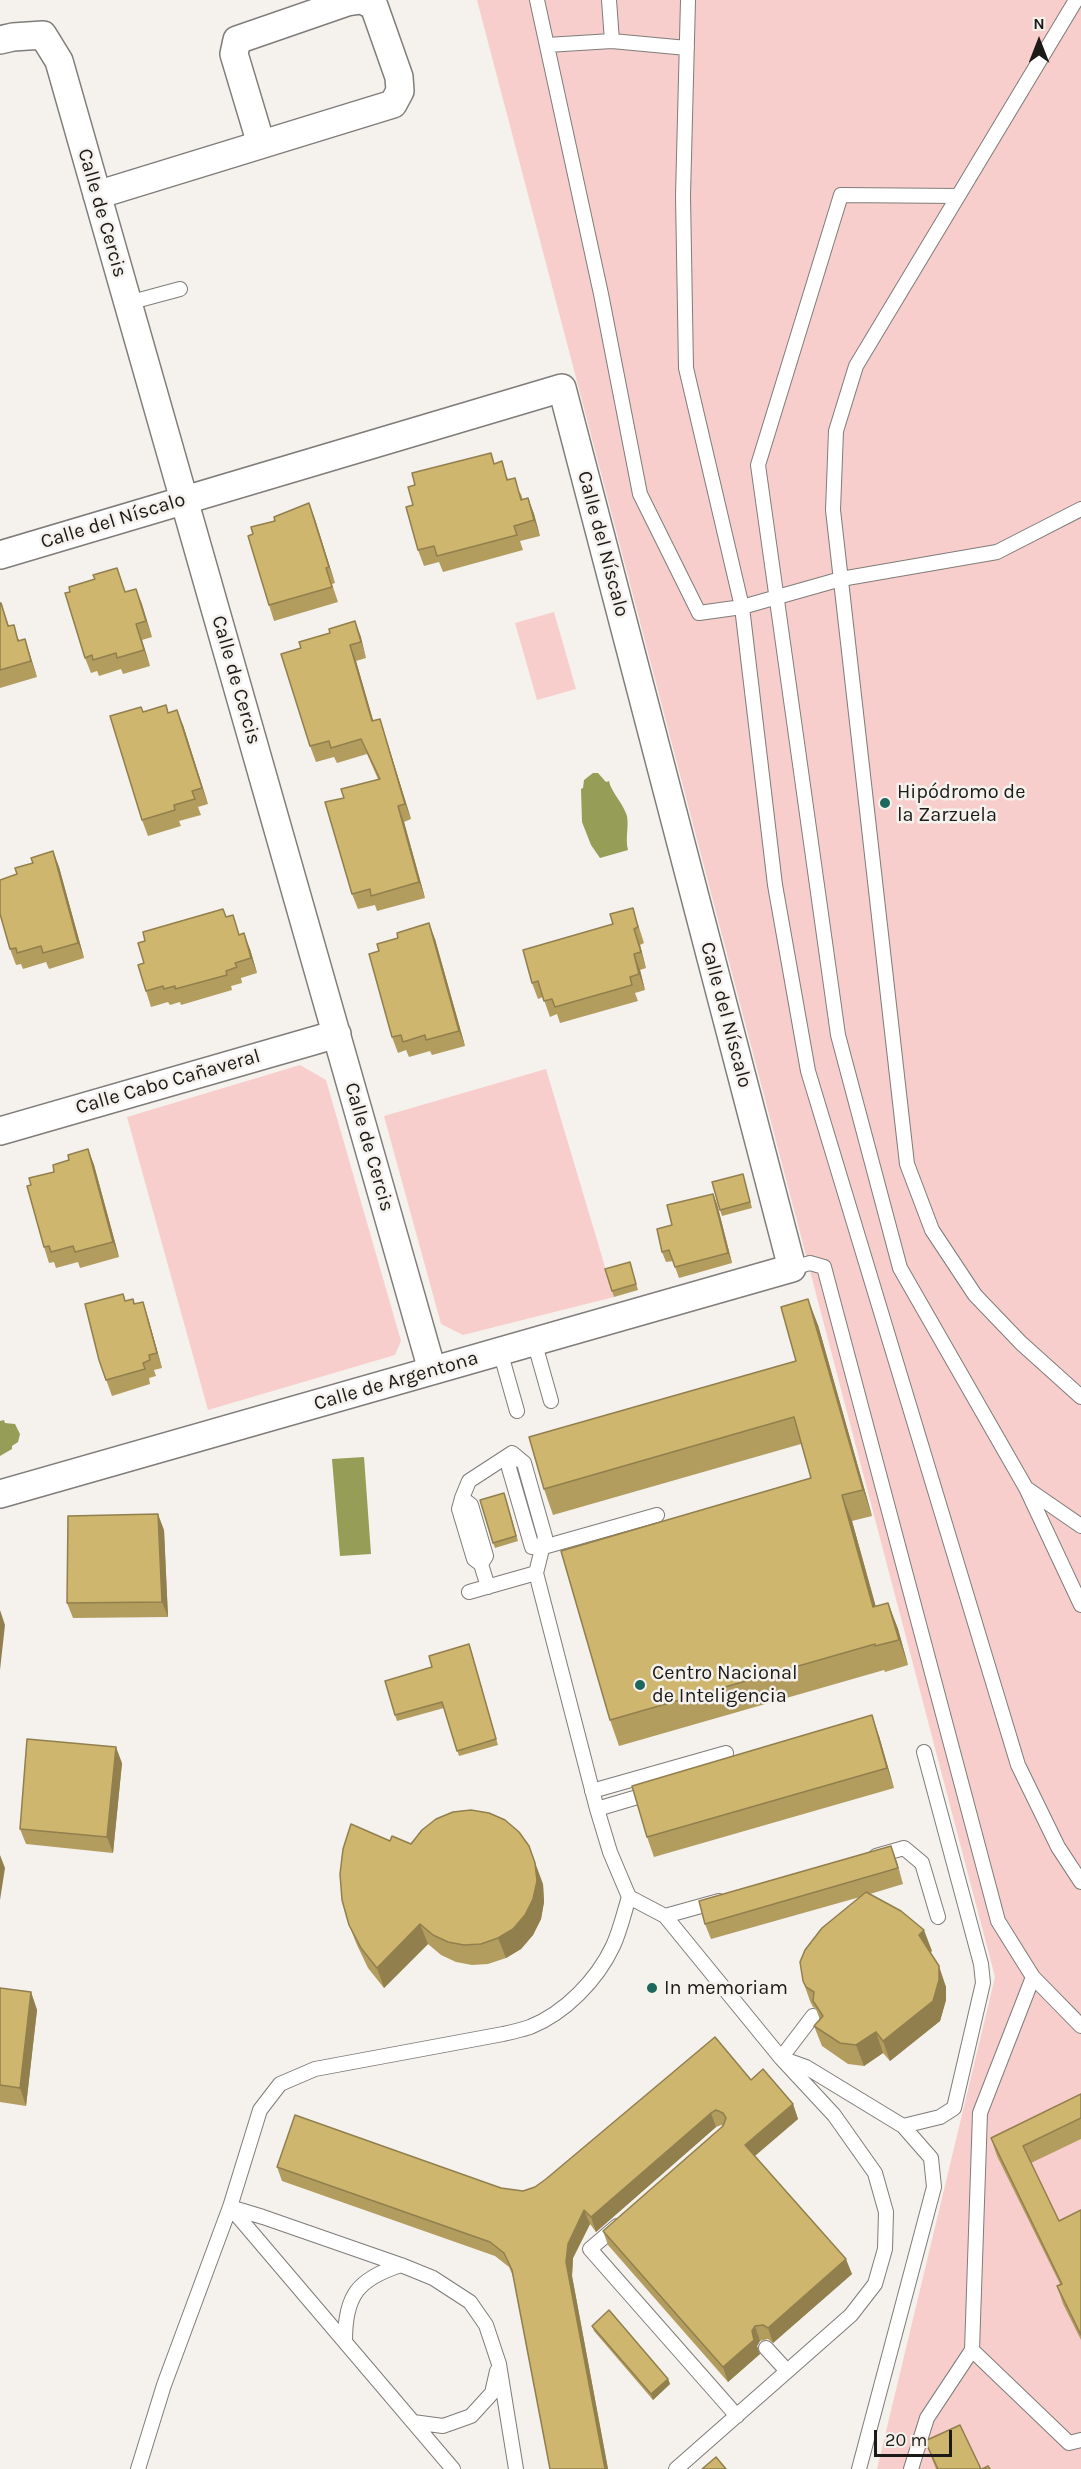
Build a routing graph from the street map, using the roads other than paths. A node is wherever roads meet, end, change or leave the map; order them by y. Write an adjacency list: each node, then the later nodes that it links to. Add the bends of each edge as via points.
1 (362, 0): 10 (street, via 237,40 234,54); 10 (street, via 374,6 399,78 400,91 393,104)
2 (537, 0): 8 (lane)
3 (609, 0): 7 (lane)
4 (688, 0): 9 (lane)
5 (1076, 0): 12 (lane)
6 (0, 40): 11 (street, Calle de Cercis, via 43,35 59,62)
7 (612, 41): 8 (lane); 9 (lane)
8 (547, 45): 20 (lane, via 640,494 699,613)
9 (687, 48): 20 (lane, via 683,196 686,368)
10 (261, 144): 11 (street)
11 (97, 195): 14 (street, Calle de Cercis)
12 (958, 196): 18 (lane, via 856,366 839,420 833,510); 19 (lane, via 841,195 758,465)
13 (180, 289): 14 (lane)
14 (128, 303): 15 (street, Calle de Cercis)
15 (184, 500): 17 (street, Calle del Níscalo); 21 (street, Calle de Cercis); 23 (street, Calle del Níscalo, via 562,388)
16 (1081, 509): 18 (lane, via 997,552)
17 (0, 555)
18 (841, 579): 19 (lane); 27 (lane, via 907,1164 932,1230 975,1295)
19 (776, 598): 20 (lane); 30 (lane, via 838,1035 900,1269)
20 (742, 607): 45 (lane, via 775,885 808,1071 1018,1765 1058,1847)
21 (337, 1034): 22 (street, Calle Cabo Cañaveral); 26 (street, Calle de Cercis)
22 (0, 1131)
23 (792, 1268): 24 (street, Calle de Argentona); 50 (lane, via 810,1263 824,1267 998,1922)
24 (534, 1341): 25 (street, Calle de Argentona); 28 (lane)
25 (500, 1351): 26 (street, Calle de Argentona); 29 (lane)
26 (432, 1370): 31 (street, Calle de Argentona)
27 (1081, 1397)
28 (551, 1401)
29 (517, 1411)
30 (1026, 1488): 33 (lane); 38 (lane)
31 (0, 1494)
32 (657, 1515): 34 (lane)
33 (1081, 1526)
34 (540, 1548): 35 (lane); 36 (lane, via 545,1537 524,1463 512,1453 469,1481 462,1498 471,1505 486,1556 482,1564)
35 (536, 1573): 36 (lane); 42 (lane)
36 (488, 1587): 37 (lane)
37 (469, 1592)
38 (1081, 1605)
39 (924, 1752): 54 (lane, via 981,1964 982,1983 954,2108 940,2117)
40 (726, 1753): 42 (lane)
41 (668, 1788): 43 (lane)
42 (592, 1791): 43 (lane)
43 (597, 1809): 46 (lane)
44 (859, 1861): 49 (lane, via 904,1848 922,1863)
45 (1081, 1882)
46 (629, 1897): 48 (lane); 55 (lane, via 613,1946 597,1973 576,1996 530,2027 315,2068 280,2084 260,2110)
47 (734, 1897): 48 (lane)
48 (665, 1916): 53 (lane)
49 (938, 1917)
50 (1033, 1977): 52 (lane); 60 (lane, via 980,2113)
51 (813, 2016): 53 (lane)
52 (1081, 2026)
53 (781, 2058): 54 (lane, via 806,2067); 62 (lane, via 834,2115 875,2173 886,2212 885,2249 875,2284 851,2315)
54 (903, 2126): 70 (lane, via 932,2158 934,2187)
55 (230, 2207): 57 (lane); 58 (lane); 66 (lane, via 164,2385)
56 (626, 2219): 63 (lane, via 591,2250)
57 (401, 2265): 58 (lane, via 376,2273 357,2291 345,2314); 61 (lane, via 433,2278 470,2302 486,2325)
58 (345, 2341): 64 (lane)
59 (766, 2348): 62 (lane)
60 (972, 2350): 65 (lane, via 1069,2444); 71 (lane, via 927,2418)
61 (499, 2364): 64 (lane, via 492,2393 471,2416 443,2426); 68 (lane)
62 (787, 2371): 63 (lane)
63 (737, 2416): 69 (lane)
64 (412, 2422): 67 (lane)
65 (1081, 2440)
66 (138, 2469)
67 (453, 2469)
68 (516, 2469)
69 (676, 2469)
70 (860, 2469)
71 (911, 2469)

